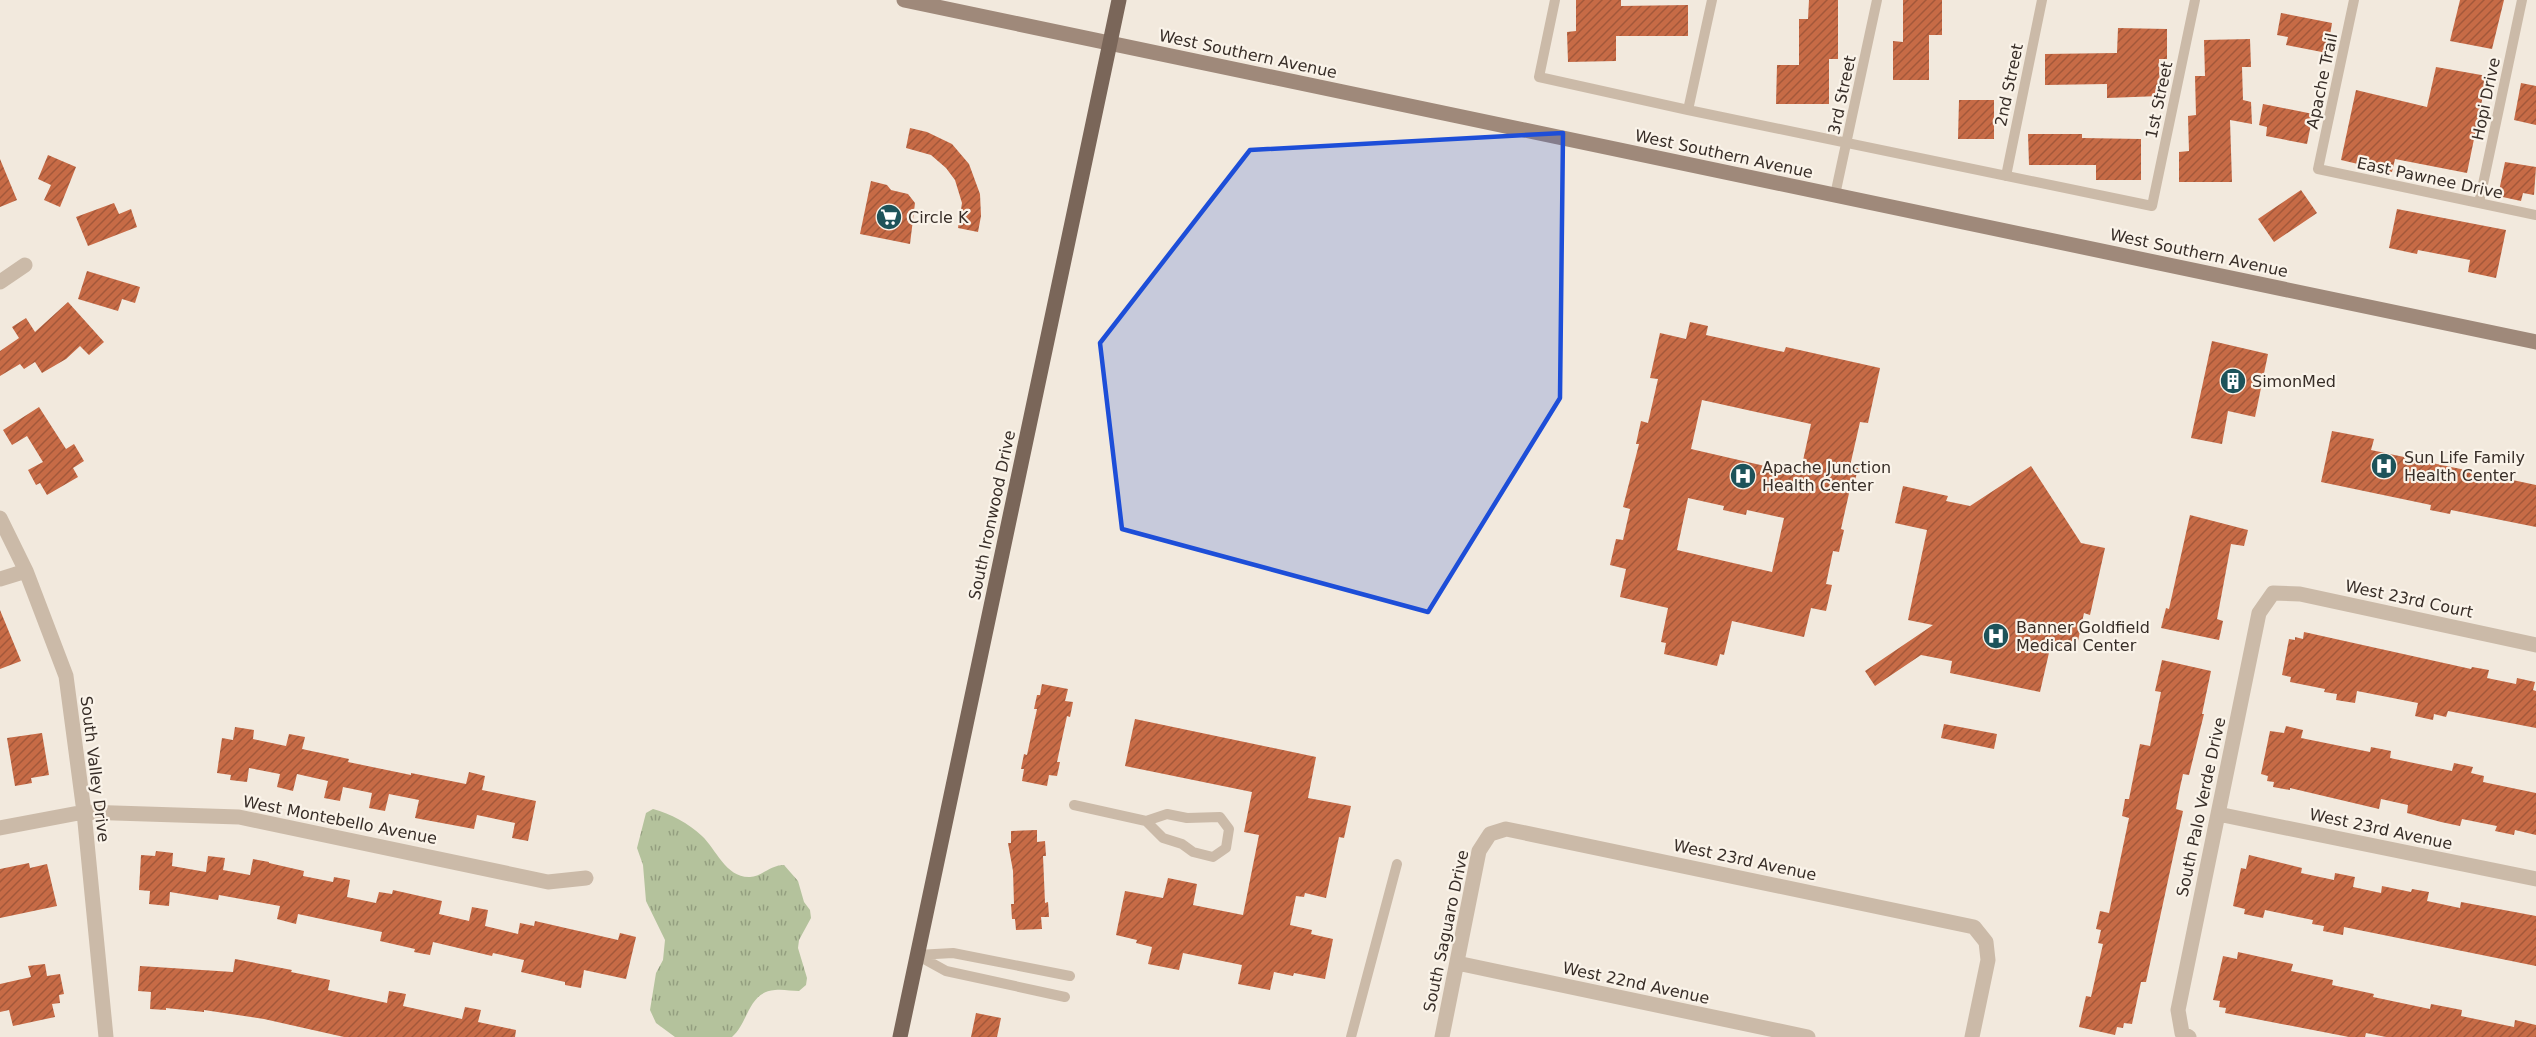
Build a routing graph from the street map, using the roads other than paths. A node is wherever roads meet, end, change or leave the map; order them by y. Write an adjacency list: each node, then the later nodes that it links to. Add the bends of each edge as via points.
1 (904, 0): 10 (main road, West Southern Avenue)
2 (1119, 0): 10 (main road, South Ironwood Drive)
3 (1555, 0): 11 (lane, via 1539,77)
4 (1712, 0): 11 (lane)
5 (1877, 0): 12 (lane, 3rd Street)
6 (2042, 0): 14 (lane, 2nd Street)
7 (2195, 0): 14 (lane, 1st Street, via 2152,206)
8 (2355, 0): 13 (lane, Apache Trail)
9 (2522, 0): 16 (lane, Hopi Drive)
10 (1110, 44): 15 (main road, West Southern Avenue); 35 (main road, South Ironwood Drive)
11 (1689, 110): 12 (lane)
12 (1847, 143): 14 (lane); 15 (lane, 3rd Street)
13 (2318, 169): 16 (lane, East Pawnee Drive)
14 (2006, 176)
15 (1835, 195): 20 (main road, West Southern Avenue)
16 (2479, 203): 17 (lane, East Pawnee Drive)
17 (2536, 215)
18 (25, 265): 19 (street)
19 (0, 282)
20 (2536, 342)
21 (0, 518): 22 (street, South Valley Drive)
22 (26, 571): 23 (street); 27 (street, South Valley Drive, via 66,676)
23 (0, 579)
24 (2273, 593): 25 (street, West 23rd Court, via 2300,594); 28 (street, South Palo Verde Drive, via 2259,613)
25 (2536, 645)
26 (1074, 805): 29 (lane)
27 (84, 812): 30 (street, West Montebello Avenue); 33 (street, West Montebello Avenue, via 239,817 548,882); 40 (street, South Valley Drive)
28 (2218, 813): 34 (street, West 23rd Avenue); 39 (street, South Palo Verde Drive, via 2178,1011)
29 (1146, 821): 29 (lane, via 1163,838 1193,852 1213,857 1226,848 1229,829 1220,818 1167,814)
30 (0, 828)
31 (1490, 834): 36 (street, South Saguaro Drive, via 1479,850); 45 (street, West 23rd Avenue, via 1506,829 1974,927 1986,942 1988,960)
32 (1397, 864): 42 (lane)
33 (585, 878)
34 (2536, 879)
35 (917, 955): 37 (lane, via 953,953); 38 (lane, via 946,971); 41 (main road, South Ironwood Drive)
36 (1456, 963): 43 (street, South Saguaro Drive); 44 (street, West 22nd Avenue)
37 (1070, 976)
38 (1065, 997)
39 (2186, 1035)
40 (106, 1037)
41 (900, 1037)
42 (1351, 1037)
43 (1442, 1037)
44 (1808, 1037)
45 (1972, 1037)

